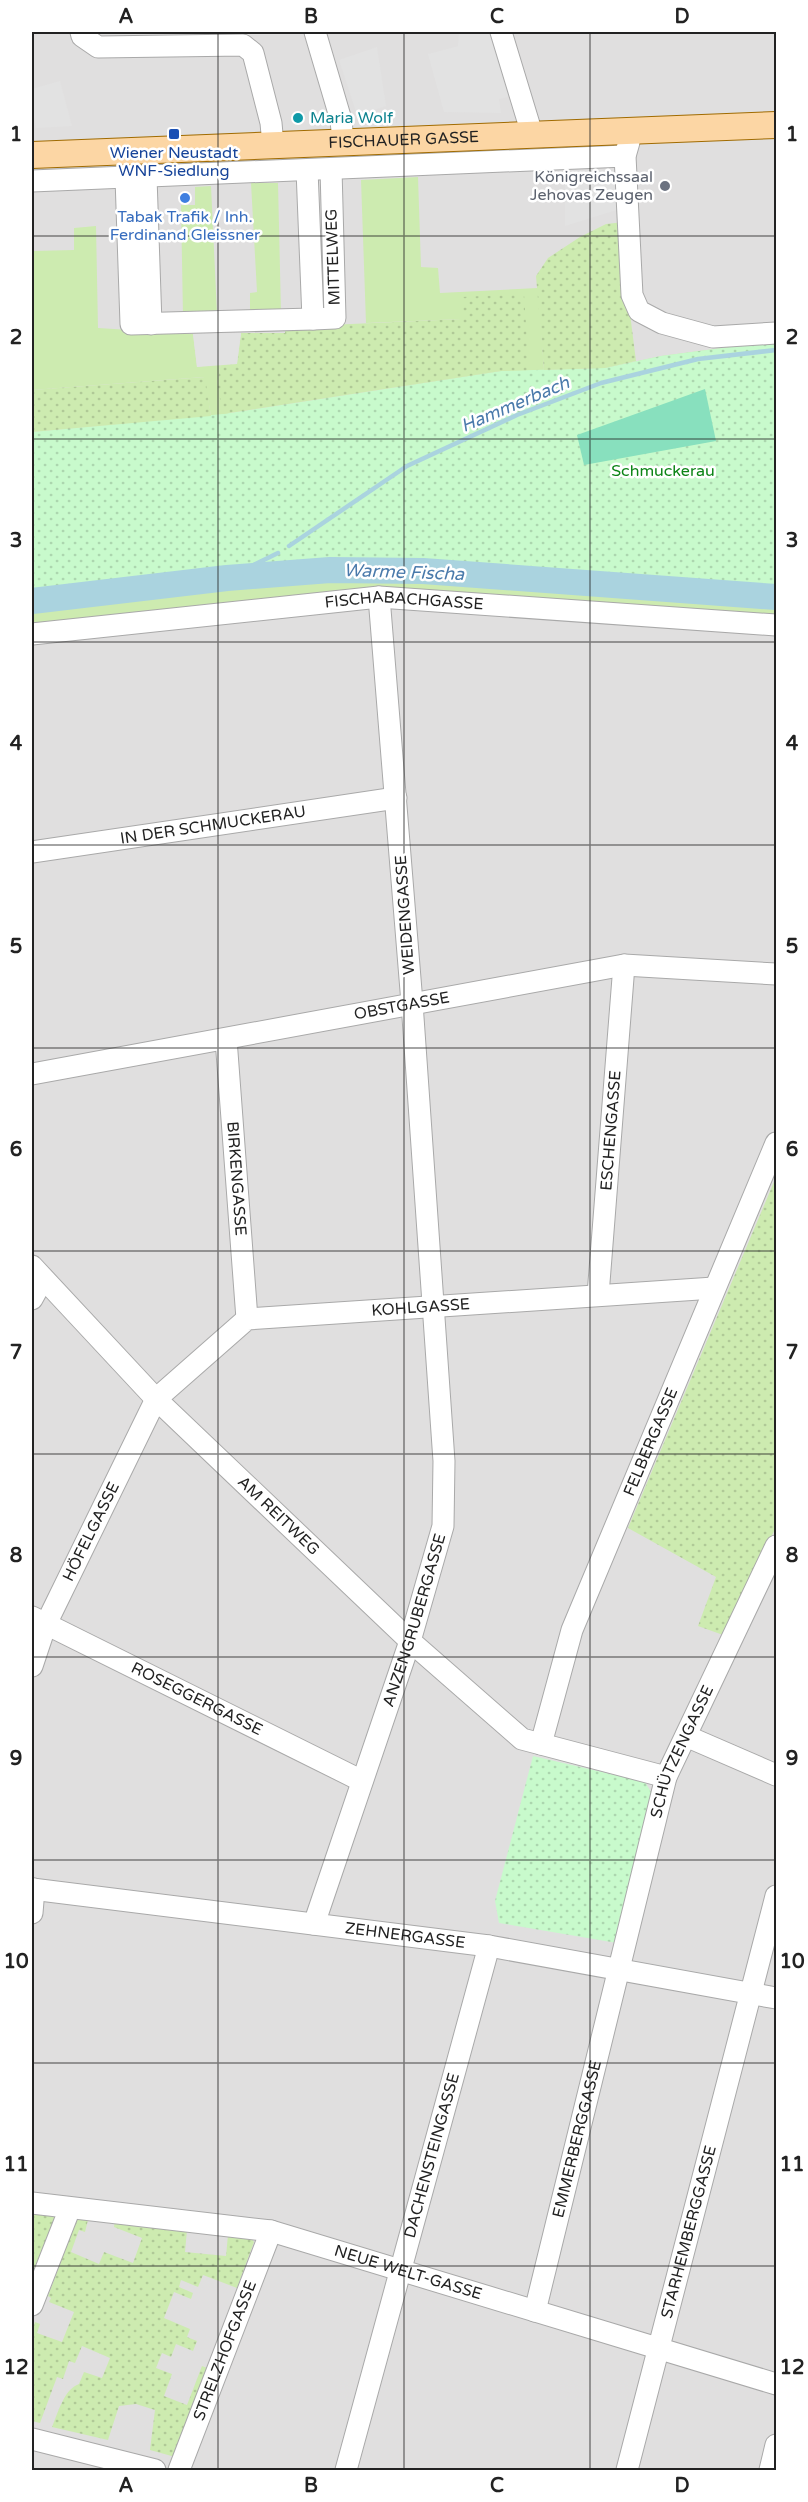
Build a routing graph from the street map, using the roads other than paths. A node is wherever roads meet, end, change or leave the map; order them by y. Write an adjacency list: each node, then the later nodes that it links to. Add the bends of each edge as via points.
1 (81, 32): 8 (street, via 98,47 243,45 253,53)
2 (315, 32): 7 (street, via 341,120)
3 (501, 32): 6 (street)
4 (777, 125): 5 (main road, FISCHAUER GASSE)
5 (632, 130): 6 (main road, FISCHAUER GASSE); 10 (street)
6 (532, 134): 7 (main road, FISCHAUER GASSE)
7 (343, 142): 8 (main road, FISCHAUER GASSE)
8 (273, 146): 9 (main road, FISCHAUER GASSE)
9 (32, 155)
10 (625, 156): 11 (street); 16 (street, via 632,295 639,311 662,323 713,337)
11 (331, 169): 12 (street); 15 (street, MITTELWEG, via 335,318)
12 (307, 170): 13 (street); 15 (street, MITTELWEG)
13 (136, 177): 14 (street); 15 (street, via 131,324)
14 (32, 181)
15 (313, 319)
16 (777, 333)
17 (379, 597): 18 (street, FISCHABACHGASSE); 19 (street, FISCHABACHGASSE); 20 (street, WEIDENGASSE)
18 (777, 625)
19 (32, 634)
20 (396, 798): 21 (street, IN DER SCHMUCKERAU); 24 (street, WEIDENGASSE)
21 (32, 852)
22 (624, 965): 23 (street, OBSTGASSE); 24 (street, OBSTGASSE); 30 (street, ESCHENGASSE)
23 (777, 974)
24 (412, 1003): 25 (street, OBSTGASSE); 32 (street, WEIDENGASSE)
25 (226, 1039): 26 (street, OBSTGASSE); 33 (street, BIRKENGASSE)
26 (32, 1074)
27 (777, 1143): 29 (street, FELBERGASSE)
28 (37, 1272): 31 (street); 34 (street, AM REITWEG)
29 (714, 1288): 30 (street, KOHLGASSE); 40 (street, FELBERGASSE, via 572,1630)
30 (598, 1295): 32 (street, KOHLGASSE)
31 (32, 1299)
32 (433, 1305): 33 (street, KOHLGASSE); 37 (street, ANZENGRUBERGASSE, via 444,1461 443,1527)
33 (247, 1319): 34 (street)
34 (156, 1399): 36 (street, HÖFELGASSE); 37 (street, AM REITWEG)
35 (777, 1546): 39 (street, SCHÜTZENGASSE)
36 (39, 1621): 38 (street, HÖFELGASSE); 43 (street, ROSEGGERGASSE)
37 (410, 1641): 40 (street, AM REITWEG, via 522,1739); 43 (street, ANZENGRUBERGASSE)
38 (32, 1666)
39 (686, 1736): 41 (street); 42 (street, SCHÜTZENGASSE)
40 (541, 1744): 42 (street, AM REITWEG)
41 (777, 1775)
42 (666, 1777): 49 (street, SCHÜTZENGASSE)
43 (362, 1781): 47 (street, ANZENGRUBERGASSE)
44 (33, 1889): 46 (street); 47 (street, ZEHNERGASSE)
45 (777, 1896): 50 (street, STARHEMBERGGASSE)
46 (32, 1912)
47 (314, 1924): 48 (street, ZEHNERGASSE)
48 (489, 1946): 49 (street, ZEHNERGASSE); 55 (street, DACHENSTEINGASSE)
49 (621, 1968): 50 (street, ZEHNERGASSE); 57 (street, EMMERBERGGASSE)
50 (753, 1993): 51 (street, ZEHNERGASSE); 58 (street, STARHEMBERGGASSE)
51 (777, 1998)
52 (32, 2203): 53 (street, NEUE WELT-GASSE)
53 (70, 2208): 54 (street, NEUE WELT-GASSE); 56 (street)
54 (271, 2231): 55 (street, NEUE WELT-GASSE); 63 (street, STRELZHOFGASSE)
55 (402, 2270): 57 (street, NEUE WELT-GASSE); 64 (street, DACHENSTEINGASSE)
56 (32, 2305)
57 (535, 2311): 58 (street, NEUE WELT-GASSE)
58 (659, 2349): 59 (street, NEUE WELT-GASSE); 65 (street, STARHEMBERGGASSE)
59 (777, 2384)
60 (32, 2439): 62 (street)
61 (777, 2445): 66 (street)
62 (155, 2470)
63 (179, 2470)
64 (346, 2470)
65 (627, 2470)
66 (770, 2470)

